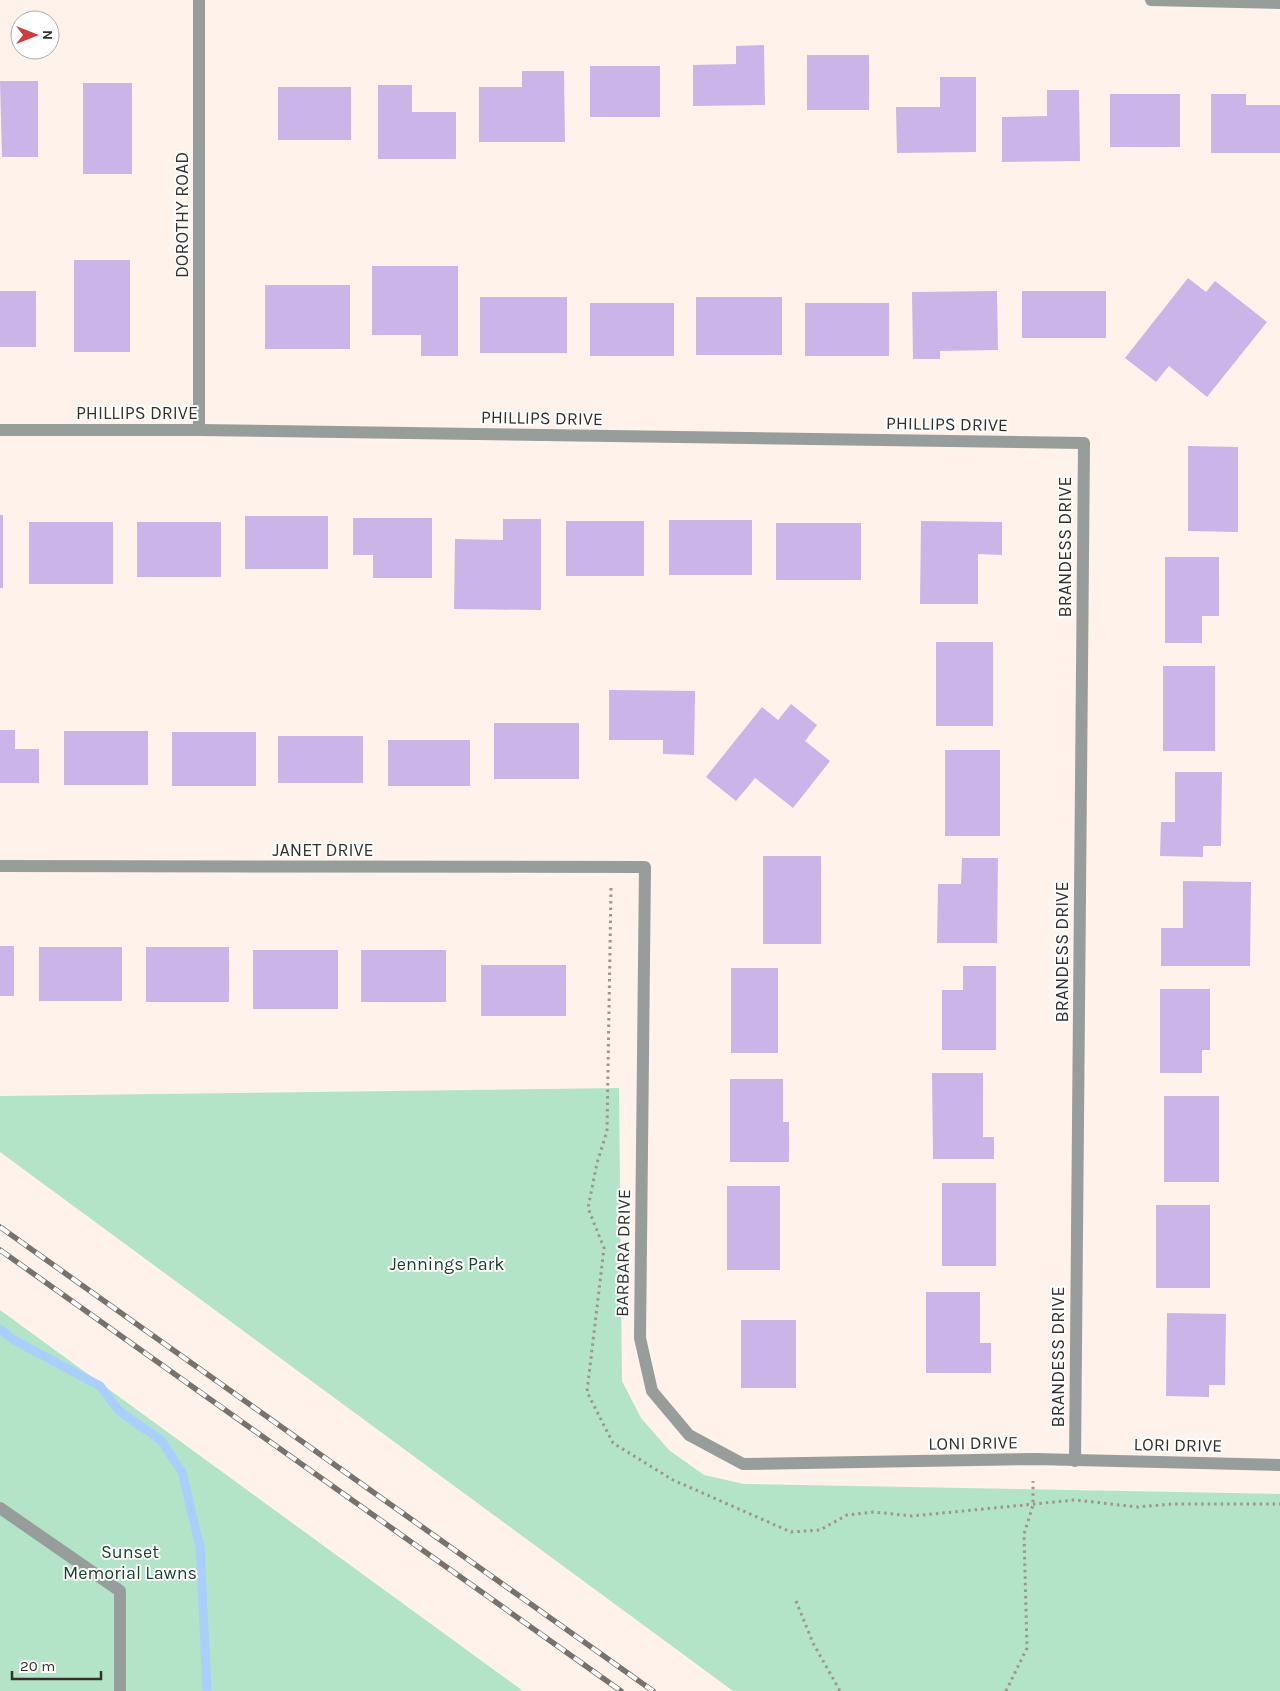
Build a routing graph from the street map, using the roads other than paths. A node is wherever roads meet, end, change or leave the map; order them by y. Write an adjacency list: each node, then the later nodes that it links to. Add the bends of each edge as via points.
1 (199, 0): 5 (street, DOROTHY ROAD)
2 (1151, 0): 3 (street)
3 (1280, 2)
4 (0, 430): 5 (street, PHILLIPS DRIVE)
5 (200, 430): 6 (street, PHILLIPS DRIVE)
6 (1084, 443): 9 (street, BRANDESS DRIVE)
7 (0, 866): 8 (street, JANET DRIVE)
8 (645, 868): 10 (street, BARBARA DRIVE, via 640,1338 652,1391 689,1435 743,1464)
9 (1075, 1461): 10 (street, LONI DRIVE); 11 (street, LORI DRIVE)
10 (871, 1463)
11 (1280, 1465)
12 (0, 1508): 13 (street, via 120,1592)
13 (120, 1691)

